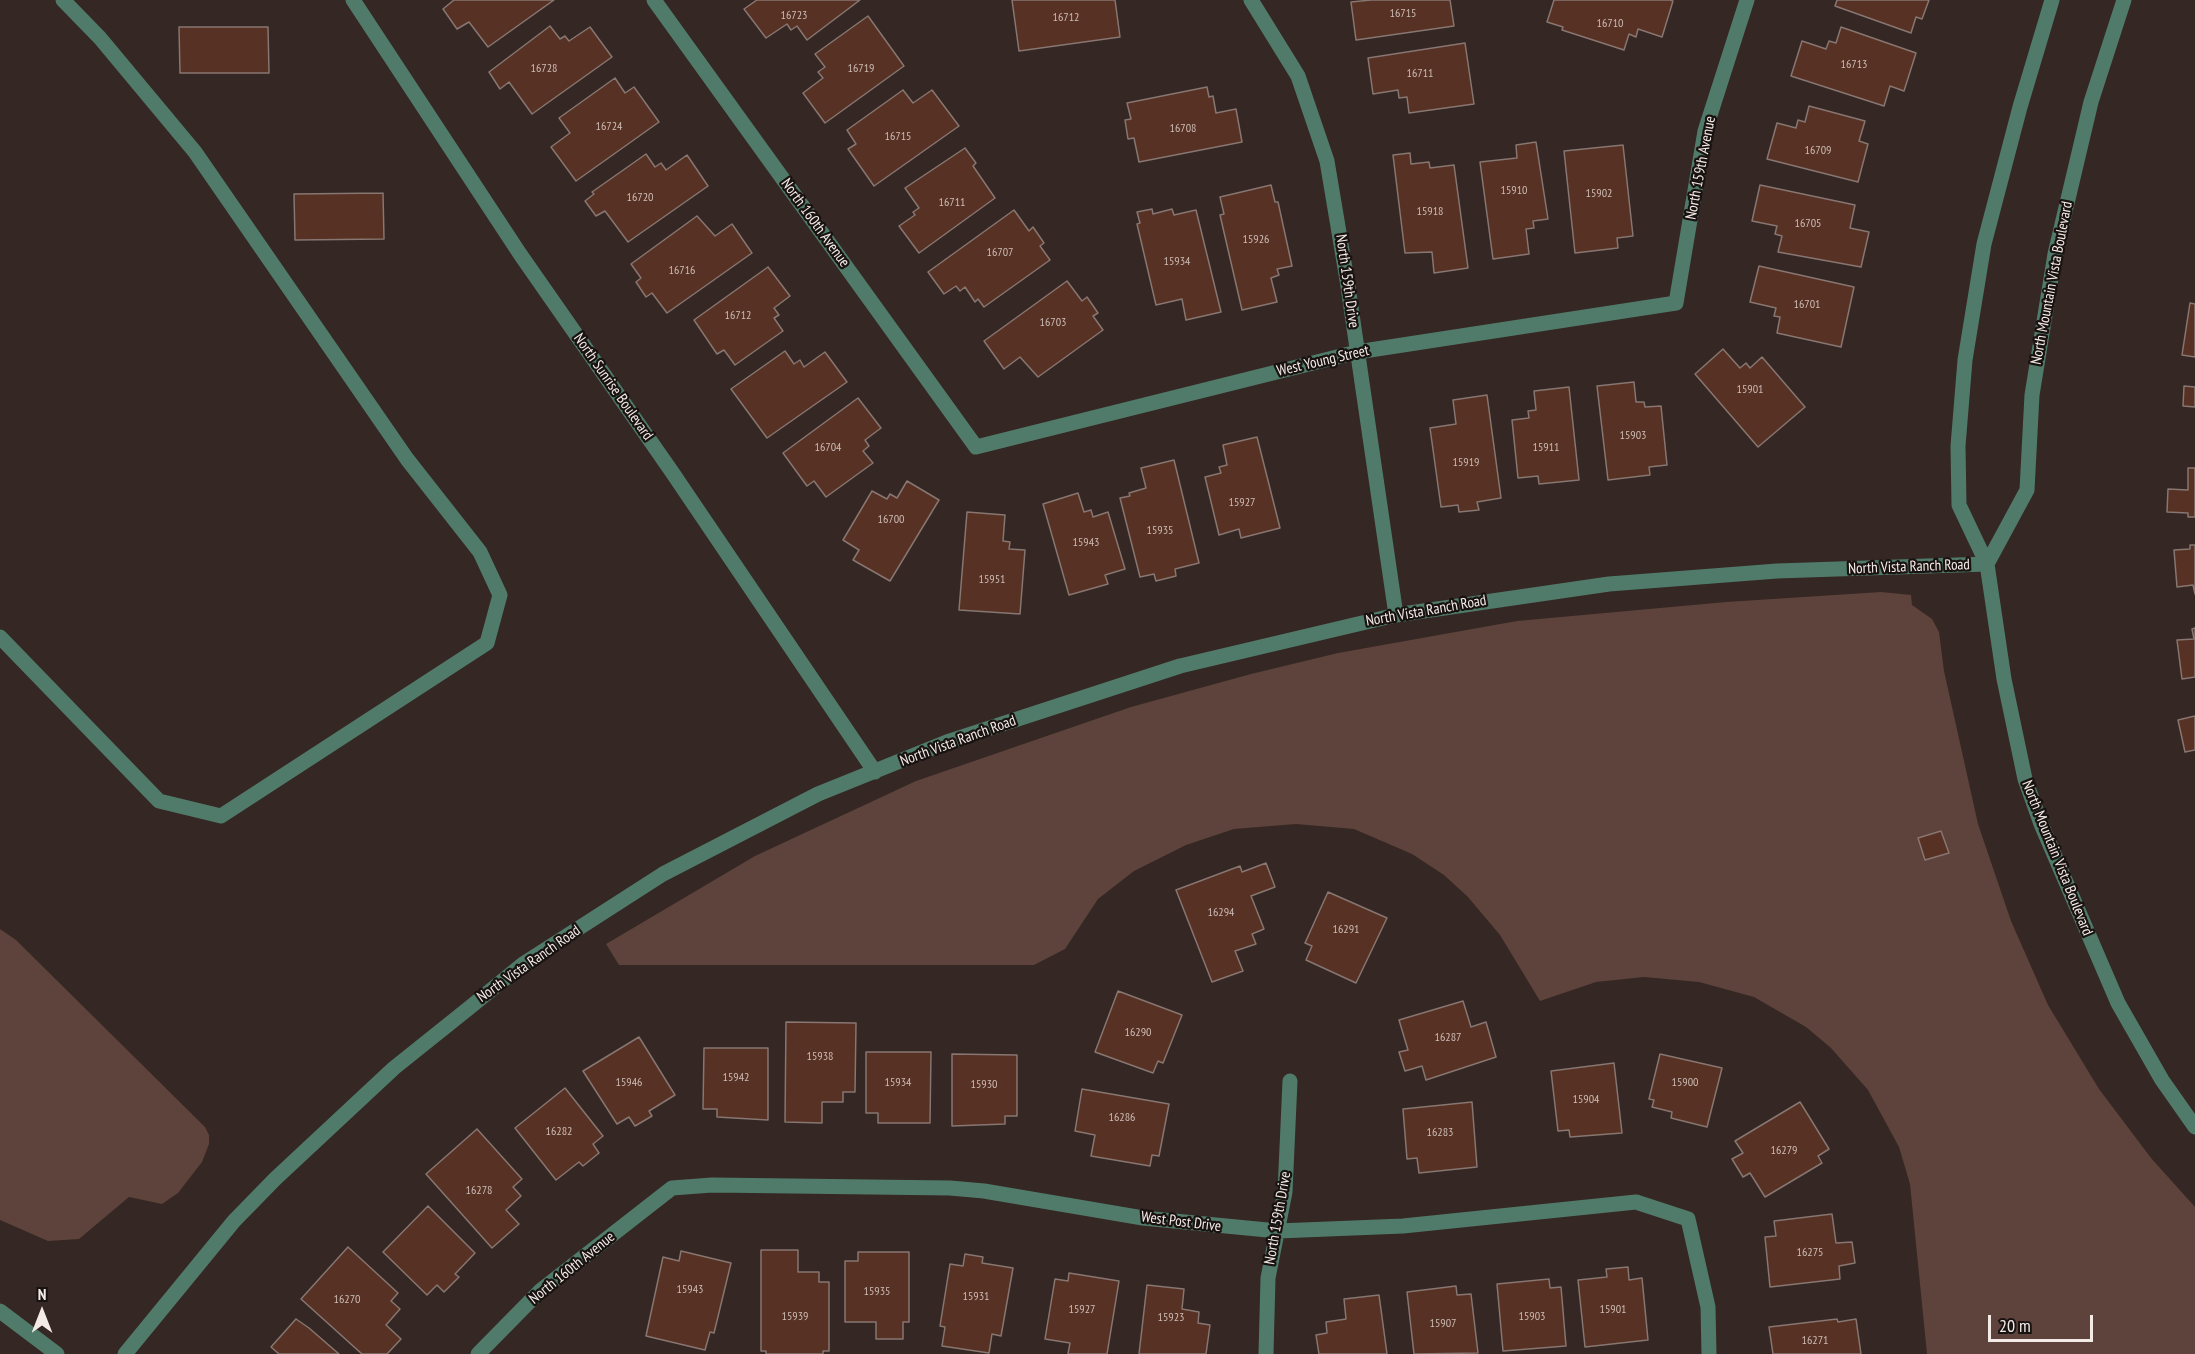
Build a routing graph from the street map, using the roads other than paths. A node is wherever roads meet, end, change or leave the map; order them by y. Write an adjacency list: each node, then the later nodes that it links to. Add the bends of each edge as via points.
1 (63, 0): 13 (street, via 100,38 195,152 406,459 480,552 500,595 487,643 222,816 159,801)
2 (353, 0): 14 (street, North Sunrise Boulevard, via 520,254)
3 (654, 0): 10 (street, North 160th Avenue)
4 (1251, 0): 9 (street, North 159th Drive, via 1298,76 1327,161)
5 (1746, 0): 8 (street, North 159th Avenue, via 1706,131)
6 (2052, 0): 11 (street, North Mountain Vista Boulevard, via 1984,244 1965,360 1958,446 1959,506)
7 (2124, 0): 11 (street, North Mountain Vista Boulevard, via 2091,102 2055,254 2032,394 2027,490)
8 (1676, 303): 9 (street, West Young Street)
9 (1357, 352): 10 (street, West Young Street); 12 (street, North 159th Drive)
10 (976, 447)
11 (1987, 564): 12 (street, North Vista Ranch Road, via 1777,572 1609,584); 16 (street, North Mountain Vista Boulevard, via 2004,680 2025,779 2118,1004 2162,1080)
12 (1396, 615): 14 (street, North Vista Ranch Road, via 1180,666 947,742)
13 (0, 637)
14 (875, 772): 21 (street, North Vista Ranch Road, via 818,794 663,874 523,964 394,1068 291,1163 234,1221)
15 (1290, 1081): 18 (street, North 159th Drive, via 1285,1192)
16 (2195, 1127)
17 (672, 1188): 18 (street, West Post Drive, via 950,1188 1153,1220); 22 (street, North 160th Avenue, via 540,1291)
18 (1278, 1231): 23 (street, North 159th Drive, via 1268,1278); 24 (street, West Post Drive, via 1391,1227 1636,1202 1688,1219 1708,1307)
19 (0, 1311): 20 (street)
20 (57, 1354)
21 (125, 1354)
22 (478, 1354)
23 (1266, 1354)
24 (1709, 1354)

